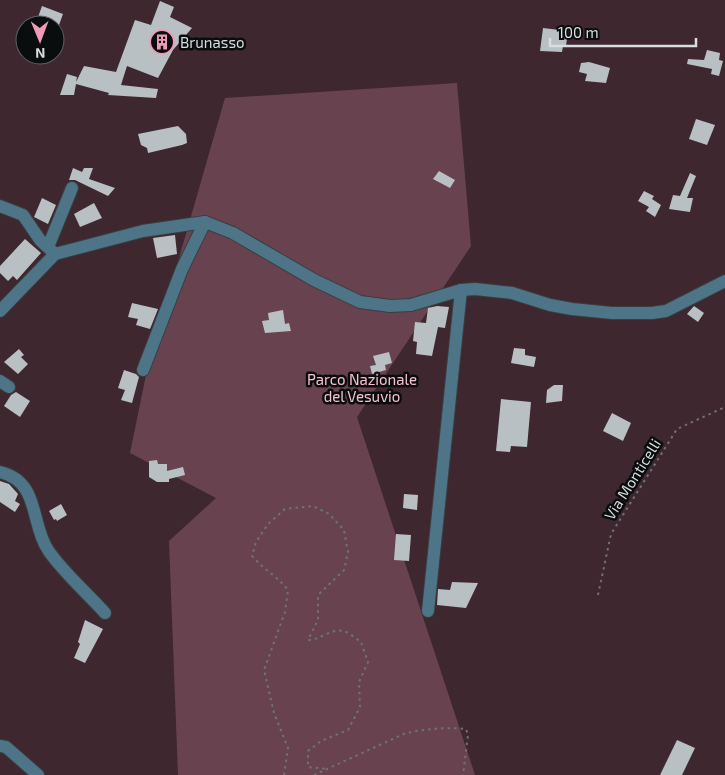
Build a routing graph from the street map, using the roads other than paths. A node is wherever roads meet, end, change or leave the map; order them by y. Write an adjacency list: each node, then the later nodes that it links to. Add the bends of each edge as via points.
1 (72, 188): 4 (street)
2 (0, 206): 4 (street, via 24,215 40,240)
3 (205, 222): 4 (street); 6 (street, via 233,233 314,280 360,302 411,305); 8 (street, via 182,268)
4 (51, 250): 7 (street)
5 (725, 281): 6 (street, via 666,311 652,313 579,310 512,293)
6 (461, 290): 10 (street)
7 (0, 311)
8 (143, 370)
9 (0, 472): 11 (street, via 18,480 28,490 47,549)
10 (428, 611)
11 (105, 613)
12 (0, 746): 13 (street, via 6,747)
13 (38, 775)

